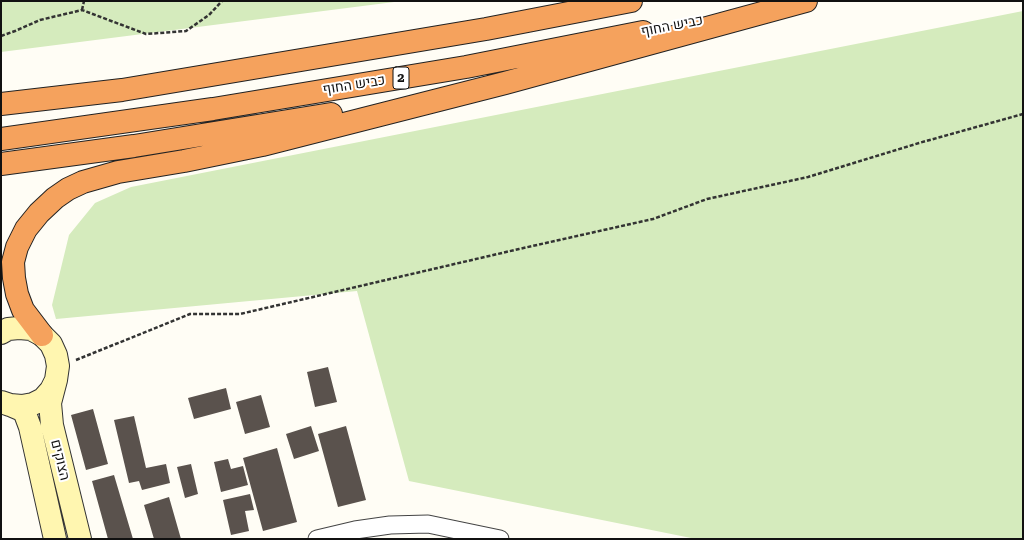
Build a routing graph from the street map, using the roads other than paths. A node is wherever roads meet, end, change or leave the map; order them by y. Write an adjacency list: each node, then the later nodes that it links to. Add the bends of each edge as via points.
1 (631, 1): 5 (highway, via 486,29 122,90)
2 (798, 1): 6 (highway, כביש החוף / 2, via 466,67 174,115)
3 (806, 1): 4 (highway)
4 (505, 83): 7 (highway, via 263,126); 9 (highway, via 262,145 100,176 68,188 44,208 26,229 13,262 16,289 23,310)
5 (1, 104)
6 (1, 140)
7 (1, 164)
8 (1, 333): 9 (street, via 8,329 20,328)
9 (42, 335): 10 (street, via 56,354)
10 (57, 373): 11 (street, via 51,390 43,398 33,404 22,406); 14 (street, הצוקים, via 50,403 52,425)
11 (6, 404): 13 (street, הצוקים, via 24,411 30,427)
12 (473, 536): 15 (street, via 428,524 390,525); 16 (street)
13 (55, 539)
14 (80, 539)
15 (317, 539)
16 (500, 539)

